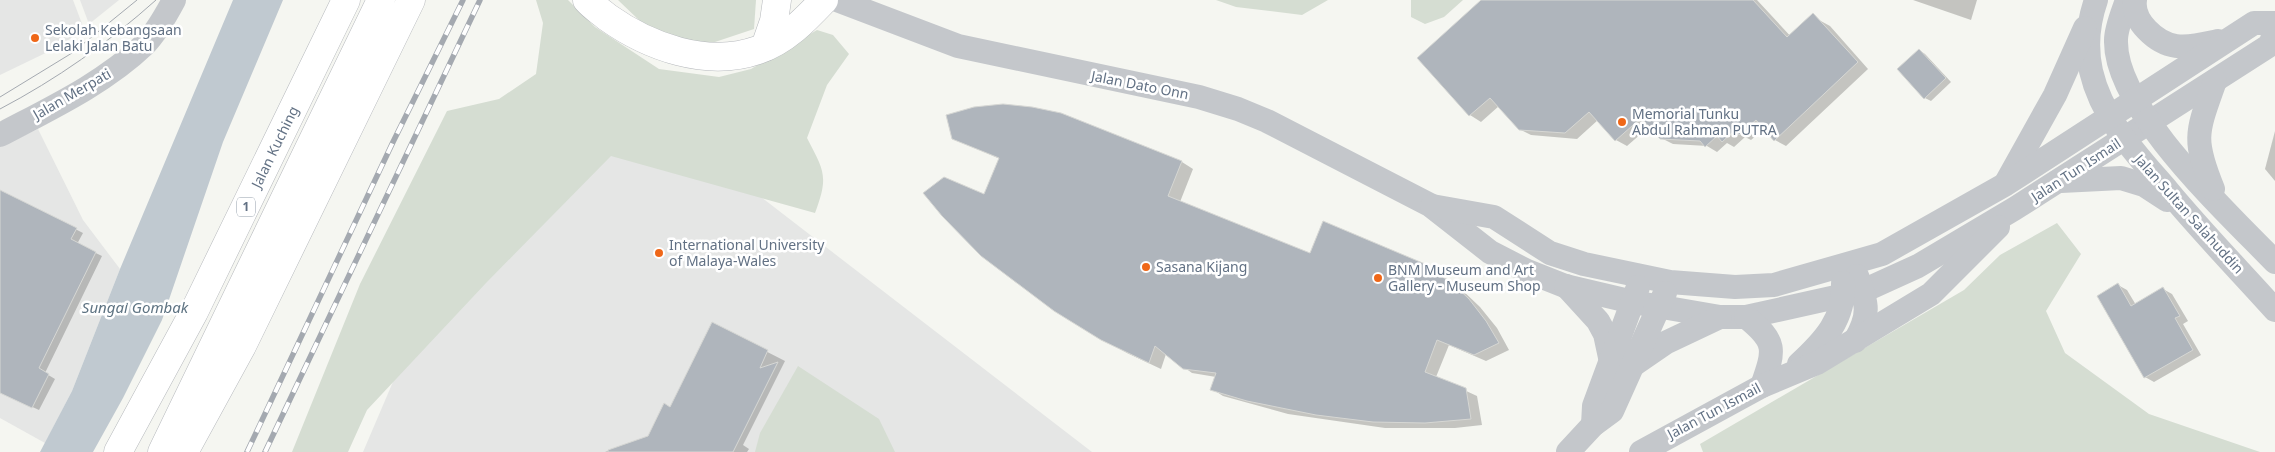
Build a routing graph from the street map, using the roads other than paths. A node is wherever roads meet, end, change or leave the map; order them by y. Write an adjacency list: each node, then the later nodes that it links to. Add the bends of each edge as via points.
1 (174, 0): 20 (street, Jalan Merpati, via 145,44 116,68)
2 (346, 0): 43 (highway, Jalan Kuching / 1, via 194,312)
3 (382, 0): 44 (highway, 1)
4 (410, 0): 45 (highway, via 242,346)
5 (587, 0): 15 (highway, via 624,29 657,45 679,51 724,56)
6 (777, 0): 15 (highway)
7 (824, 0): 15 (highway, via 792,31)
8 (837, 0): 25 (street, Jalan Dato Onn, via 958,46 1199,97 1238,109 1306,139)
9 (2127, 0): 17 (street, Jalan Sultan Salahuddin, via 2116,40 2120,68)
10 (2135, 0): 14 (street, via 2134,7 2142,25 2156,38 2173,46 2192,47)
11 (2093, 8): 18 (street, Jalan Sultan Salahuddin, via 2088,53 2091,72); 23 (street, via 2055,96)
12 (2275, 23): 14 (street, Jalan Tun Ismail, via 2254,23)
13 (2275, 31): 16 (street, Jalan Tun Ismail, via 2270,45)
14 (2232, 38): 17 (street, Jalan Tun Ismail)
15 (765, 47)
16 (2215, 81): 19 (street, Jalan Tun Ismail); 24 (street, via 2198,132 2198,146)
17 (2135, 100): 18 (street, Jalan Tun Ismail); 19 (street, Jalan Sultan Salahuddin)
18 (2110, 116): 21 (street, Jalan Sultan Salahuddin); 23 (street, Jalan Tun Ismail)
19 (2149, 123): 21 (street, Jalan Tun Ismail); 24 (street, Jalan Sultan Salahuddin, via 2168,149)
20 (0, 134)
21 (2123, 140): 22 (street, Jalan Tun Ismail); 27 (street, Jalan Sultan Salahuddin)
22 (2058, 181): 26 (street, Jalan Tun Ismail); 27 (street, via 2121,178 2144,185)
23 (2006, 184): 29 (street, Jalan Tun Ismail, via 1882,254)
24 (2218, 203): 28 (street, Jalan Sultan Salahuddin)
25 (1430, 205): 30 (street, Jalan Dato Onn, via 1494,217 1550,253); 32 (street, Jalan Dato Onn, via 1490,252)
26 (2014, 209): 33 (street, Jalan Tun Ismail, via 1918,266); 39 (street, via 1931,294)
27 (2184, 210): 36 (street, Jalan Sultan Salahuddin)
28 (2275, 262)
29 (1847, 265): 31 (street, Jalan Tun Ismail, via 1774,285 1735,287); 33 (street, Jalan Tun Ismail)
30 (1642, 276): 31 (street, Jalan Dato Onn); 34 (street)
31 (1670, 282): 35 (street)
32 (1565, 286): 34 (street, Jalan Dato Onn); 40 (street, via 1598,321)
33 (1853, 294): 38 (street, Jalan Tun Ismail); 39 (street, Jalan Tun Ismail, via 1866,310 1865,324); 41 (street, Jalan Tun Ismail, via 1830,333)
34 (1633, 302): 35 (street, Jalan Dato Onn); 40 (street)
35 (1659, 306): 37 (street, Jalan Tun Ismail); 40 (street)
36 (2275, 310)
37 (1720, 317): 38 (street, Jalan Tun Ismail); 40 (street)
38 (1746, 317): 42 (street, via 1766,335 1771,348 1771,360)
39 (1856, 341): 41 (street, Jalan Tun Ismail, via 1817,363)
40 (1622, 363): 46 (street, via 1612,411 1592,425)
41 (1788, 373): 42 (street, Jalan Tun Ismail)
42 (1762, 386): 47 (street, Jalan Tun Ismail)
43 (118, 452)
44 (162, 452)
45 (184, 452)
46 (1568, 452)
47 (1641, 452)

